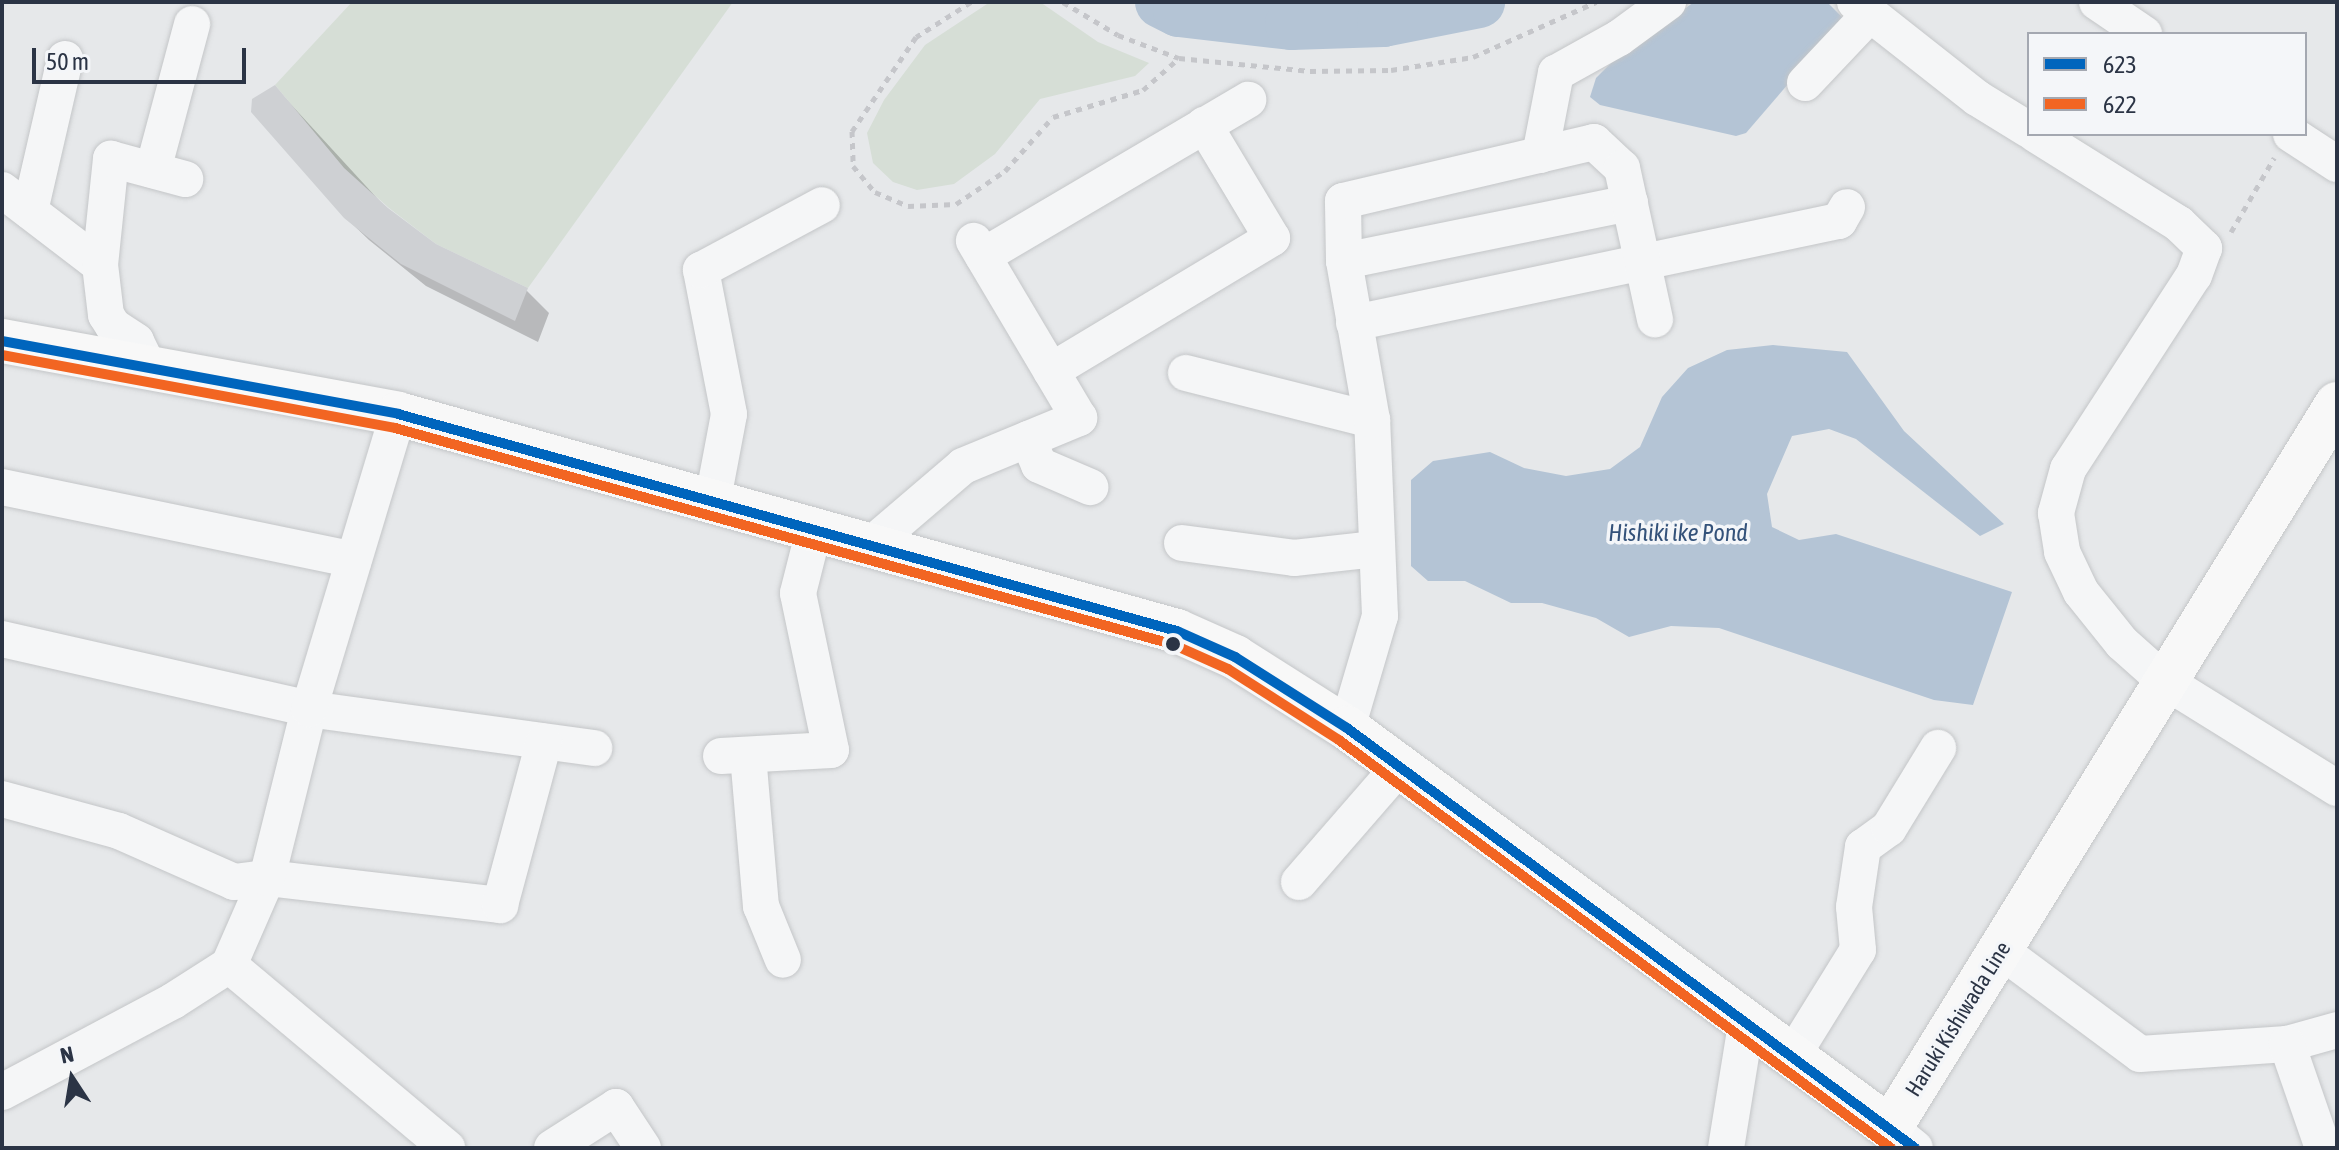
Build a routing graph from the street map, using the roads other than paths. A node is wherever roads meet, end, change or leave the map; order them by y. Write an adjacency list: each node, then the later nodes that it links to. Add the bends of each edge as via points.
1 (1668, 2): 13 (street, via 1619,38 1556,73)
2 (2105, 4): 5 (street)
3 (1862, 8): 7 (street); 10 (street, via 1977,98)
4 (192, 24): 22 (street, via 169,174 111,159)
5 (2141, 32)
6 (65, 59): 19 (street)
7 (1805, 83)
8 (1248, 100): 9 (street)
9 (1204, 125): 27 (street, via 1272,238); 27 (street, via 978,248)
10 (2027, 129)
11 (2038, 136): 42 (street, via 2179,224 2204,248 2194,275 2068,469 2056,513 2062,552 2081,592 2122,643)
12 (2286, 140): 14 (street)
13 (1540, 155): 16 (street, via 1594,142 1622,168); 20 (street, via 1343,201)
14 (2337, 164)
15 (2, 190): 19 (street)
16 (1630, 203): 20 (street); 21 (street)
17 (822, 205): 35 (street, via 701,270 729,414)
18 (1847, 207): 21 (street, via 1839,221)
19 (30, 211): 22 (street)
20 (1344, 261): 24 (street)
21 (1644, 261): 23 (street); 24 (street)
22 (100, 265): 26 (street, via 106,315 136,341)
23 (1655, 319)
24 (1354, 323): 31 (street)
25 (2, 341): 26 (main road, Haruki Kishiwada Line)
26 (147, 364): 30 (main road, Haruki Kishiwada Line)
27 (1051, 371): 32 (street, via 1079,418)
28 (1186, 373): 31 (street)
29 (2337, 404): 42 (main road, Haruki Kishiwada Line)
30 (398, 414): 35 (main road, Haruki Kishiwada Line); 40 (street)
31 (1372, 420): 39 (street)
32 (1028, 439): 34 (street, via 1039,465); 37 (street, via 963,466)
33 (2, 487): 40 (street)
34 (1090, 487)
35 (713, 499): 36 (main road, Haruki Kishiwada Line)
36 (815, 526): 37 (main road, Haruki Kishiwada Line); 54 (street, via 798,593 831,750 734,755 761,906)
37 (873, 543): 44 (main road, Haruki Kishiwada Line, via 1177,631 1235,657)
38 (1182, 543): 39 (street, via 1294,558)
39 (1376, 549): 44 (street, via 1380,616)
40 (353, 560): 43 (street)
41 (2, 639): 43 (street)
42 (2166, 682): 49 (street); 53 (main road, Haruki Kishiwada Line)
43 (309, 709): 45 (street); 51 (street)
44 (1347, 728): 48 (main road, Haruki Kishiwada Line)
45 (544, 742): 46 (street); 51 (street, via 500,905)
46 (594, 748)
47 (1938, 748): 59 (street, via 1889,828 1863,847 1854,907 1858,950)
48 (1399, 767): 52 (street); 56 (main road, Haruki Kishiwada Line)
49 (2337, 788)
50 (2, 799): 51 (street, via 119,831 234,882)
51 (267, 878): 55 (street)
52 (1299, 882)
53 (2000, 950): 58 (street, via 2140,1054); 61 (main road, Haruki Kishiwada Line)
54 (783, 960)
55 (229, 965): 60 (street); 62 (street)
56 (1746, 1025): 59 (main road, Haruki Kishiwada Line); 65 (street)
57 (2337, 1030): 58 (street)
58 (2287, 1044): 66 (street)
59 (1791, 1058): 61 (main road, Haruki Kishiwada Line)
60 (2, 1092)
61 (1903, 1138)
62 (447, 1148)
63 (552, 1148): 64 (street, via 616,1107)
64 (643, 1148)
65 (1726, 1148)
66 (2323, 1148)

